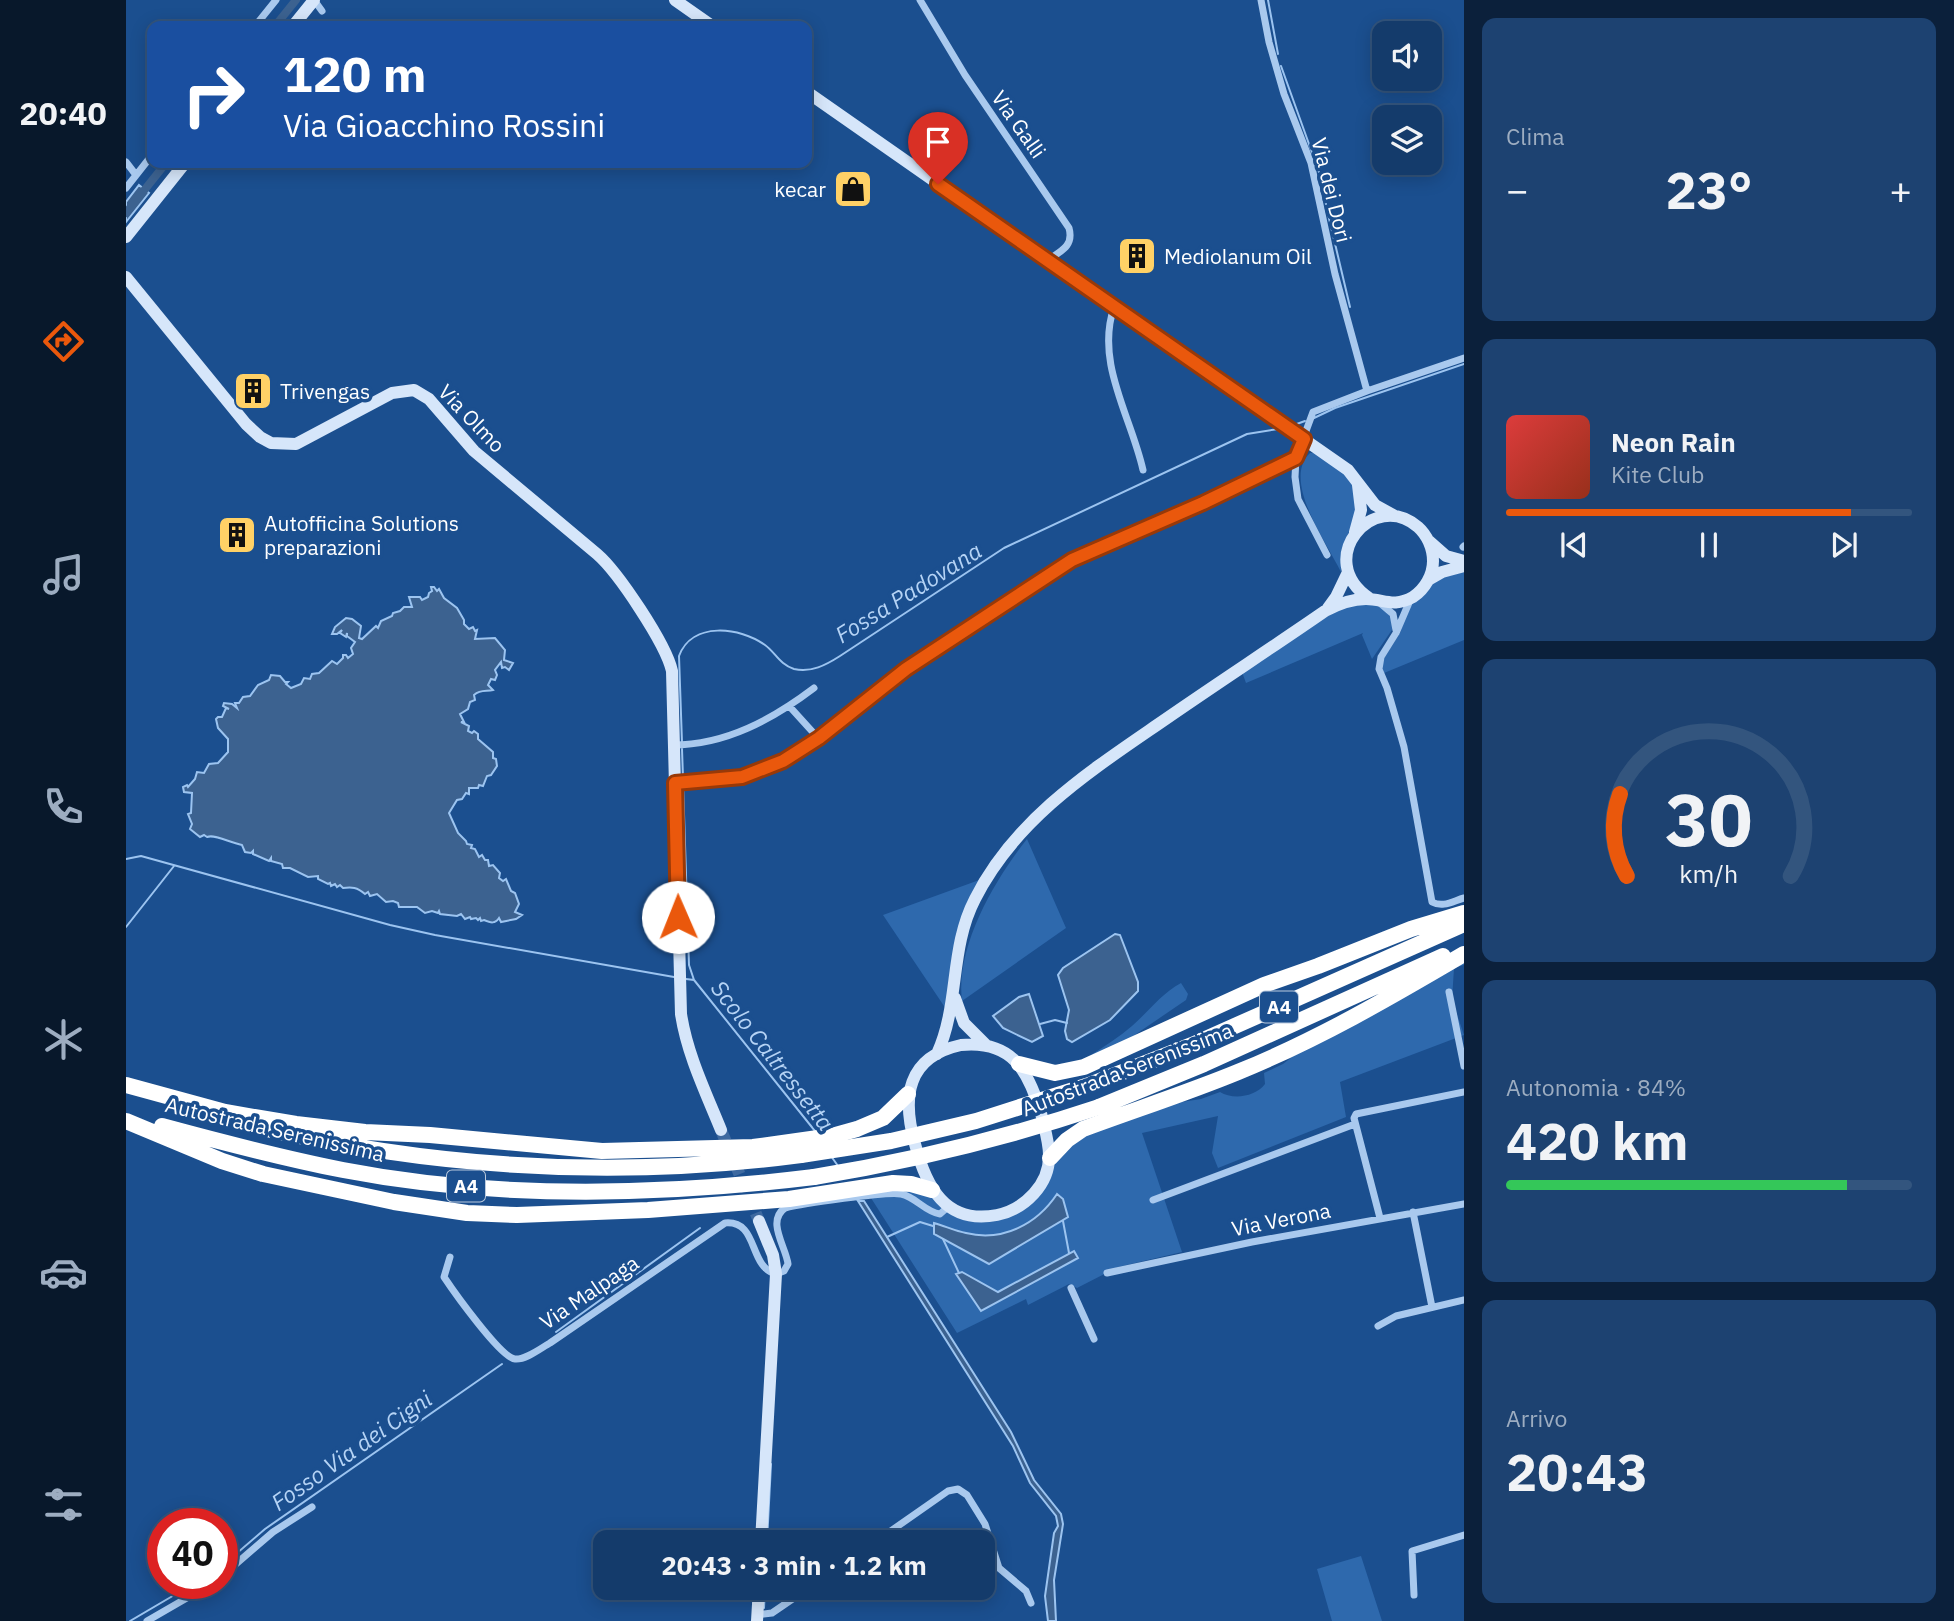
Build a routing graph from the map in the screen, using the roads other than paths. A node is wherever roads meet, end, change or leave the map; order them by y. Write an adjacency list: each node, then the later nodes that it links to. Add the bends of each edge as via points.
1 (276, 0): 7 (street)
2 (314, 0): 6 (street); 8 (main road)
3 (675, 0): 9 (main road)
4 (920, 0): 17 (street, Via Galli, via 1069,228 1067,246)
5 (1261, 0): 21 (street, Via dei Dori, via 1284,93 1311,163)
6 (322, 11)
7 (259, 21)
8 (297, 21)
9 (705, 21)
10 (812, 96): 17 (main road)
11 (147, 161): 14 (street)
12 (126, 162): 14 (street)
13 (181, 168): 16 (main road)
14 (136, 175): 15 (street)
15 (126, 188)
16 (126, 237)
17 (1048, 261): 19 (main road)
18 (126, 277): 40 (main road, Via Olmo, via 246,424 271,443 302,442 397,392 414,390 429,399 474,451 613,570 670,663)
19 (1114, 307): 22 (main road); 24 (street, via 1108,326 1111,363)
20 (1464, 358): 21 (street)
21 (1367, 391): 22 (street, via 1313,412)
22 (1304, 439): 23 (street); 25 (main road, via 1348,470)
23 (1296, 458): 29 (street, via 1298,499); 39 (street, via 1072,560 906,669)
24 (1143, 470)
25 (1358, 485): 26 (main road, via 1375,505); 27 (main road, via 1361,510)
26 (1398, 517): 27 (main road, via 1374,519); 28 (main road, via 1415,525)
27 (1355, 534): 31 (main road, via 1347,552)
28 (1429, 541): 30 (main road); 32 (main road, via 1433,561)
29 (1327, 555)
30 (1464, 564): 32 (main road)
31 (1348, 572): 34 (main road, via 1356,587); 35 (main road)
32 (1428, 580): 33 (main road)
33 (1412, 597): 34 (main road, via 1400,602); 36 (street)
34 (1373, 600): 35 (main road, via 1348,601); 36 (street, via 1393,614)
35 (1325, 611): 47 (main road, via 1097,767 1026,827 973,903)
36 (1396, 633): 42 (street, via 1379,669 1404,747 1432,902 1447,904)
37 (814, 688): 38 (street)
38 (790, 707): 39 (street); 40 (street, via 747,730)
39 (819, 738): 41 (street, via 783,761 742,777)
40 (679, 745): 41 (main road, Via Olmo)
41 (680, 782): 59 (main road, via 681,1014)
42 (1464, 898)
43 (1464, 913): 51 (highway, via 1264,985 1084,1067 1055,1073)
44 (1464, 924): 60 (highway, Autostrada Serenissima / A4, bridge, via 1192,1045 1091,1084 976,1121 891,1141)
45 (1464, 946): 56 (highway, Autostrada Serenissima / A4, bridge, via 1100,1107 911,1160 760,1184 610,1192 498,1189 344,1170 212,1140)
46 (1464, 954): 61 (highway, via 1298,1045 1239,1072 1083,1129)
47 (953, 980): 49 (main road, via 960,1017); 50 (main road, via 949,1027)
48 (1448, 992): 52 (street)
49 (987, 1046): 50 (main road, via 961,1045); 51 (main road)
50 (937, 1054): 55 (main road, via 919,1071)
51 (1019, 1064): 61 (main road, via 1034,1090)
52 (1464, 1066)
53 (126, 1087): 60 (highway, via 225,1112 365,1132 602,1151); 60 (highway, Autostrada Serenissima / A4, via 240,1123 317,1141 454,1161 613,1168 714,1164)
54 (1464, 1092): 58 (street, via 1363,1111 1356,1114)
55 (908, 1094): 60 (highway, via 883,1118); 62 (main road, via 909,1123)
56 (126, 1114)
57 (126, 1121): 64 (highway, via 263,1174 467,1213 648,1210)
58 (1355, 1124): 65 (street); 69 (street)
59 (721, 1130)
60 (799, 1148)
61 (1049, 1158): 67 (main road, via 1041,1184 1014,1209 979,1216)
62 (932, 1190): 63 (highway, via 900,1183); 67 (main road)
63 (873, 1192): 64 (highway); 67 (street, via 899,1193 934,1213)
64 (845, 1195): 73 (street, via 780,1212 776,1225 788,1262 784,1271)
65 (1153, 1200)
66 (1464, 1203): 68 (street, Via Verona)
67 (949, 1206)
68 (1413, 1212): 69 (street, Via Verona); 76 (street)
69 (1380, 1218): 72 (street, Via Verona)
70 (759, 1221): 73 (main road)
71 (450, 1257): 73 (street, Via Malpaga, via 444,1278 514,1359 550,1343 725,1223 745,1230 764,1269)
72 (1107, 1273)
73 (776, 1274): 80 (main road)
74 (1071, 1288): 78 (street)
75 (1464, 1300): 76 (street)
76 (1432, 1307): 77 (street)
77 (1378, 1326)
78 (1094, 1339)
79 (312, 1507): 85 (street)
80 (762, 1530)
81 (892, 1530): 82 (street, via 948,1491 958,1489 967,1495)
82 (987, 1530)
83 (1464, 1535): 86 (street, via 1412,1551)
84 (995, 1555): 90 (street, via 1004,1575 1026,1591)
85 (238, 1562)
86 (1414, 1595)
87 (185, 1599): 92 (street)
88 (758, 1600): 91 (main road)
89 (791, 1600): 91 (street)
90 (1031, 1604)
91 (757, 1618)
92 (147, 1621)

